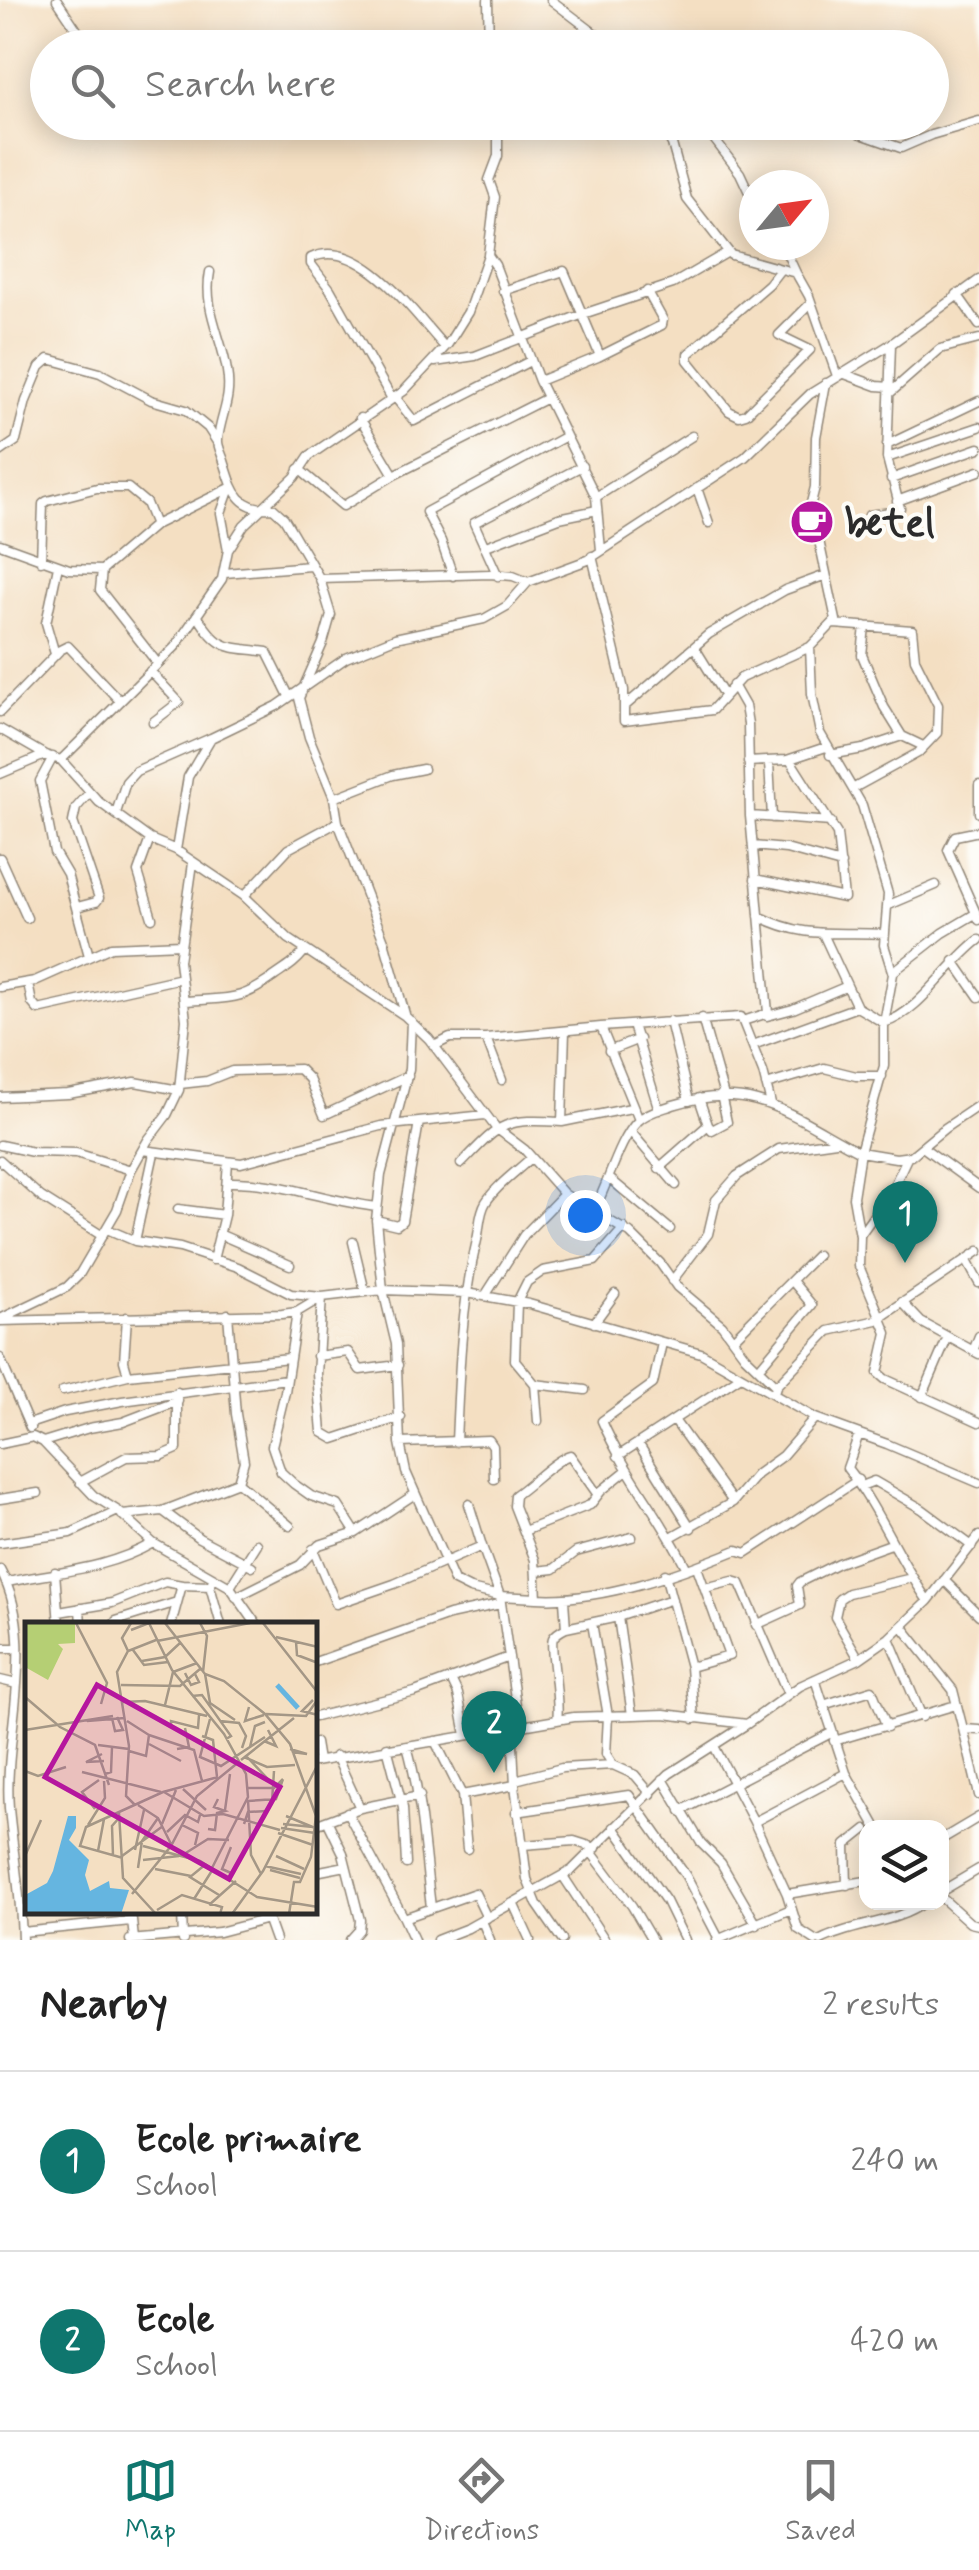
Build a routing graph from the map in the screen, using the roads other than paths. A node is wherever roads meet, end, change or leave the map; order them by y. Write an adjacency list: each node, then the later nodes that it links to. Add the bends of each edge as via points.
1 (57, 0): 4 (street)
2 (488, 0): 5 (street)
3 (551, 0): 6 (street)
4 (77, 30)
5 (488, 30)
6 (590, 30)
7 (979, 120): 8 (street)
8 (949, 129)
9 (498, 140): 16 (street, via 489,180 495,197)
10 (670, 140): 15 (street, via 688,199)
11 (715, 140): 14 (street)
12 (878, 140): 13 (street, via 901,148)
13 (919, 140)
14 (739, 172)
15 (728, 252): 18 (street); 23 (street, via 674,284)
16 (488, 255): 22 (street); 32 (street, via 468,312)
17 (790, 260): 20 (street)
18 (780, 270): 20 (street); 33 (street, via 687,357 739,416)
19 (210, 272): 48 (street, via 211,316 230,390)
20 (796, 273): 25 (street)
21 (979, 280): 24 (street)
22 (502, 291): 26 (street, via 564,270); 29 (street)
23 (647, 291): 26 (street); 34 (street, via 662,325)
24 (957, 294): 27 (street); 30 (street)
25 (811, 303): 31 (street); 33 (street, via 779,336)
26 (583, 314): 29 (street); 34 (street)
27 (979, 326)
28 (979, 339): 40 (street, via 940,349)
29 (522, 340): 35 (street); 36 (street)
30 (891, 344): 37 (street); 40 (street)
31 (824, 346): 33 (street); 37 (street)
32 (446, 348): 36 (street); 41 (street, via 373,270 330,254 311,258)
33 (810, 350)
34 (600, 356): 38 (street)
35 (530, 360): 38 (street); 41 (street, via 414,421)
36 (434, 362): 41 (street)
37 (839, 375): 39 (street); 40 (street)
38 (539, 381): 42 (street)
39 (826, 382): 59 (street, via 745,457); 77 (street, via 811,503)
40 (890, 390): 49 (street)
41 (393, 398): 44 (street)
42 (547, 398): 46 (street); 56 (street)
43 (979, 402): 49 (street)
44 (360, 418): 54 (street); 56 (street)
45 (979, 427): 52 (street)
46 (566, 436): 53 (street); 78 (street, via 426,512)
47 (692, 436): 60 (street)
48 (217, 442): 51 (street, via 186,410 49,359 26,401 16,441); 58 (street)
49 (887, 445): 52 (street)
50 (979, 448): 57 (street)
51 (0, 452)
52 (887, 458): 57 (street)
53 (582, 466): 60 (street); 68 (street, via 476,522)
54 (299, 469): 56 (street, via 340,507); 62 (street)
55 (979, 471): 61 (street)
56 (394, 476)
57 (890, 479): 61 (street)
58 (230, 488): 62 (street); 66 (street); 69 (street, via 221,513)
59 (697, 488): 65 (street); 70 (street)
60 (596, 497): 63 (street)
61 (898, 501): 64 (street, via 898,512)
62 (261, 509): 69 (street); 74 (street, via 273,508 284,518)
63 (597, 510): 68 (street); 70 (street)
64 (870, 515)
65 (709, 523)
66 (155, 525): 72 (street, via 146,503 128,488 47,501); 75 (street)
67 (0, 544): 72 (street)
68 (486, 546): 79 (street)
69 (228, 550): 76 (street)
70 (601, 550): 71 (street)
71 (592, 556): 81 (street); 94 (street)
72 (42, 561): 73 (street)
73 (58, 566): 75 (street); 87 (street, via 46,624)
74 (310, 566): 76 (street); 80 (street)
75 (102, 570): 88 (street, via 100,590)
76 (225, 573): 82 (street)
77 (826, 575): 83 (street); 86 (street, via 743,613)
78 (453, 576): 79 (street); 80 (street)
79 (498, 577): 81 (street)
80 (320, 579): 89 (street, via 331,615)
81 (528, 582): 89 (street, via 498,612 379,643)
82 (197, 615): 88 (street); 91 (street, via 226,647 267,652)
83 (834, 624): 84 (street); 85 (street)
84 (865, 626): 98 (street, via 862,656); 100 (street, via 912,631 915,659 938,705 938,732)
85 (810, 647): 90 (street); 101 (street, via 814,708)
86 (695, 648): 92 (street); 94 (street)
87 (55, 654): 93 (street, via 71,647); 95 (street)
88 (154, 667): 93 (street); 96 (street, via 179,702)
89 (305, 684): 91 (street); 111 (street, via 299,696 309,736)
90 (733, 684): 92 (street); 104 (street, via 746,709)
91 (289, 696): 99 (street)
92 (724, 696): 94 (street, via 712,710 624,721)
93 (120, 701): 102 (street)
94 (626, 706)
95 (0, 712)
96 (153, 722)
97 (0, 728): 102 (street)
98 (902, 736): 100 (street); 101 (street, via 863,750)
99 (211, 738): 112 (street, via 136,770); 121 (street, via 188,777)
100 (923, 746): 109 (street)
101 (828, 751): 103 (street); 109 (street)
102 (53, 757): 107 (street); 110 (street); 129 (street, via 40,781 54,852)
103 (790, 760): 105 (street); 117 (street)
104 (748, 762): 105 (street); 114 (street)
105 (769, 762): 115 (street)
106 (423, 770): 111 (street)
107 (0, 773)
108 (979, 785): 113 (street)
109 (854, 788): 128 (street)
110 (90, 792): 112 (street); 129 (street, via 73,822 99,898)
111 (334, 798): 116 (street)
112 (116, 813): 119 (street)
113 (979, 813)
114 (750, 816): 115 (street); 120 (street)
115 (772, 818): 117 (street)
116 (338, 822): 127 (street, via 288,849); 150 (street)
117 (831, 822): 124 (street)
118 (979, 831): 131 (street, via 955,836 948,850)
119 (150, 839): 121 (street); 133 (street, via 138,872)
120 (753, 846): 124 (street); 125 (street)
121 (176, 850): 123 (street)
122 (0, 858): 132 (street)
123 (193, 862): 127 (street); 137 (street)
124 (841, 864): 125 (street, via 843,898)
125 (755, 880): 130 (street)
126 (936, 885): 128 (street)
127 (244, 896): 138 (street)
128 (889, 905): 134 (street)
129 (76, 907): 139 (street)
130 (759, 916): 135 (street); 149 (street)
131 (977, 917): 141 (street, via 951,928)
132 (28, 918)
133 (152, 918)
134 (884, 934): 135 (street); 141 (street)
135 (824, 936): 144 (street)
136 (979, 940): 140 (street)
137 (181, 944): 139 (street, via 120,945); 142 (street)
138 (305, 950): 147 (street, via 254,993); 150 (street)
139 (88, 956): 143 (street)
140 (954, 962): 146 (street); 154 (street, via 912,1005)
141 (893, 972): 154 (street)
142 (181, 978): 143 (street, via 38,1010); 147 (street)
143 (28, 983): 145 (street)
144 (845, 987): 148 (street); 149 (street)
145 (0, 988)
146 (979, 996)
147 (185, 1001): 167 (street)
148 (857, 1007): 154 (street); 161 (street)
149 (767, 1016): 153 (street)
150 (408, 1018): 160 (street); 163 (street)
151 (702, 1018): 152 (street); 153 (street); 168 (street)
152 (670, 1021): 155 (street); 170 (street)
153 (743, 1021): 161 (street)
154 (884, 1022): 164 (street)
155 (633, 1024): 156 (street); 159 (street)
156 (601, 1028): 157 (street); 162 (street)
157 (565, 1031): 158 (street); 178 (street)
158 (486, 1038): 160 (street, via 450,1038); 165 (street)
159 (639, 1039): 162 (street); 174 (street)
160 (434, 1046): 175 (street)
161 (753, 1046): 166 (street)
162 (610, 1051): 173 (street)
163 (408, 1076): 167 (street, via 324,1114 299,1069 232,1072); 179 (street)
164 (882, 1076): 166 (street, via 824,1068); 187 (street)
165 (502, 1080)
166 (766, 1085): 171 (street)
167 (179, 1087): 169 (street, via 135,1082); 186 (street)
168 (723, 1095): 170 (street); 171 (street); 180 (street, via 727,1122 712,1130)
169 (0, 1097)
170 (694, 1099): 174 (street); 180 (street)
171 (771, 1104): 183 (street)
172 (979, 1105): 185 (street)
173 (631, 1108): 176 (street); 178 (street)
174 (658, 1110): 176 (street)
175 (486, 1115): 177 (street); 181 (street)
176 (638, 1120): 182 (street)
177 (419, 1122): 179 (street); 205 (street, via 402,1221)
178 (562, 1122): 181 (street, via 526,1119)
179 (396, 1124): 192 (street); 201 (street)
180 (708, 1125): 194 (street)
181 (496, 1128): 189 (street); 193 (street)
182 (631, 1132): 194 (street); 196 (street)
183 (836, 1141): 187 (street); 218 (street, via 779,1149 737,1176 716,1200 708,1234)
184 (0, 1145): 195 (street, via 76,1154)
185 (924, 1148): 190 (street); 199 (street)
186 (143, 1150): 188 (street); 195 (street)
187 (860, 1152): 190 (street); 210 (street, via 853,1196)
188 (154, 1153): 192 (street); 211 (street)
189 (531, 1158): 200 (street); 223 (street, via 486,1203)
190 (906, 1158): 210 (street)
191 (0, 1160): 208 (street, via 41,1197)
192 (228, 1162): 197 (street)
193 (462, 1164)
194 (659, 1168): 198 (street)
195 (131, 1170): 208 (street)
196 (610, 1179): 203 (street); 207 (street)
197 (228, 1182): 201 (street); 204 (street)
198 (676, 1185)
199 (979, 1188)
200 (564, 1194): 203 (street); 225 (street, via 524,1236)
201 (377, 1206): 205 (street)
202 (178, 1209): 204 (street)
203 (594, 1210): 206 (street)
204 (224, 1215): 209 (street)
205 (376, 1220): 221 (street)
206 (624, 1228): 218 (street); 227 (street, via 595,1261 534,1275)
207 (670, 1228)
208 (104, 1232): 211 (street); 233 (street, via 66,1287)
209 (220, 1234): 215 (street); 217 (street)
210 (860, 1236): 232 (street, via 862,1278)
211 (135, 1241): 215 (street)
212 (353, 1242): 222 (street)
213 (979, 1252): 216 (street)
214 (817, 1255): 219 (street)
215 (213, 1260): 226 (street, via 292,1294)
216 (967, 1261): 220 (street); 228 (street)
217 (290, 1264)
218 (672, 1281): 236 (street)
219 (793, 1282): 236 (street); 245 (street, via 812,1306)
220 (979, 1283)
221 (383, 1290): 222 (street); 223 (street); 243 (street)
222 (365, 1292): 226 (street)
223 (467, 1293): 225 (street); 265 (street)
224 (615, 1294): 234 (street)
225 (485, 1296): 227 (street)
226 (322, 1297): 229 (street); 240 (street)
227 (517, 1302): 234 (street); 249 (street, via 514,1360)
228 (902, 1302): 232 (street); 237 (street)
229 (297, 1312): 230 (street); 242 (street)
230 (228, 1314): 231 (street); 244 (street)
231 (127, 1317): 233 (street); 246 (street)
232 (882, 1317): 251 (street, via 829,1332); 255 (street, via 887,1333 878,1373)
233 (0, 1320)
234 (594, 1323): 238 (street)
235 (979, 1336): 239 (street)
236 (734, 1338): 245 (street)
237 (947, 1339): 239 (street); 255 (street)
238 (662, 1343): 247 (street, via 701,1353); 269 (street, via 652,1386 602,1420)
239 (976, 1352)
240 (317, 1356): 243 (street, via 348,1352 360,1370); 256 (street, via 320,1426 328,1438)
241 (0, 1358): 261 (street)
242 (289, 1358): 244 (street); 248 (street)
243 (398, 1365): 256 (street)
244 (231, 1366): 246 (street); 250 (street)
245 (759, 1368): 251 (street)
246 (128, 1376): 253 (street)
247 (742, 1376): 251 (street); 259 (street)
248 (286, 1379): 250 (street); 287 (street, via 272,1446 276,1462 311,1496 338,1505)
249 (535, 1384): 252 (street); 258 (street)
250 (234, 1386): 254 (street); 273 (street, via 244,1461)
251 (775, 1389): 257 (street)
252 (585, 1390)
253 (64, 1391)
254 (178, 1396): 261 (street, via 65,1412); 264 (street, via 123,1422); 272 (street, via 179,1443 173,1452 126,1457)
255 (922, 1398): 260 (street)
256 (400, 1418): 266 (street)
257 (815, 1418): 262 (street); 280 (street)
258 (538, 1420)
259 (674, 1420): 267 (street); 280 (street)
260 (979, 1422)
261 (29, 1424): 263 (street)
262 (859, 1434): 274 (street, via 846,1463); 275 (street)
263 (33, 1437): 264 (street); 268 (street)
264 (44, 1442): 272 (street)
265 (456, 1442): 266 (street); 271 (street, via 491,1442)
266 (400, 1443): 277 (street)
267 (638, 1443): 269 (street); 285 (street)
268 (0, 1444)
269 (618, 1456): 270 (street)
270 (628, 1470): 278 (street); 290 (street)
271 (494, 1479)
272 (80, 1482): 283 (street)
273 (238, 1482): 282 (street); 284 (street)
274 (859, 1483): 294 (street); 296 (street, via 874,1481); 300 (street, via 749,1552 736,1550)
275 (979, 1484)
276 (38, 1494): 279 (street)
277 (415, 1494): 287 (street); 298 (street)
278 (598, 1494): 286 (street, via 590,1504); 286 (street, via 575,1459 564,1456 515,1495)
279 (0, 1499)
280 (733, 1502): 285 (street)
281 (469, 1504): 295 (street)
282 (163, 1510): 283 (street); 299 (street)
283 (120, 1513): 291 (street, via 72,1533); 292 (street)
284 (290, 1526)
285 (691, 1528): 290 (street)
286 (524, 1531): 302 (street)
287 (356, 1533): 297 (street)
288 (979, 1536): 296 (street)
289 (632, 1537): 302 (street)
290 (671, 1538): 300 (street)
291 (0, 1542)
292 (153, 1543): 303 (street, via 103,1564); 308 (street)
293 (257, 1544): 299 (street)
294 (891, 1544): 305 (street); 334 (street, via 800,1582 799,1606)
295 (482, 1546): 298 (street); 315 (street)
296 (972, 1546): 306 (street)
297 (314, 1550): 298 (street, via 336,1604); 312 (street, via 300,1565)
298 (444, 1563): 315 (street, via 459,1586)
299 (250, 1564): 310 (street)
300 (692, 1568): 304 (street); 311 (street)
301 (0, 1570): 307 (street)
302 (536, 1571): 313 (street)
303 (55, 1572): 307 (street); 323 (street)
304 (665, 1574): 314 (street); 316 (street)
305 (912, 1578): 318 (street); 341 (street, via 839,1598 835,1617)
306 (944, 1580): 318 (street); 324 (street)
307 (7, 1582): 322 (street)
308 (212, 1582): 309 (street); 310 (street); 331 (street)
309 (182, 1585): 317 (street); 319 (street, via 165,1582)
310 (230, 1587): 312 (street)
311 (705, 1588): 334 (street, via 738,1582); 343 (street, via 730,1656)
312 (236, 1596): 332 (street)
313 (536, 1598): 315 (street); 316 (street)
314 (672, 1599): 325 (street); 343 (street)
315 (500, 1600): 340 (street); 342 (street)
316 (564, 1600): 336 (street)
317 (176, 1602): 329 (street); 330 (street)
318 (928, 1602): 335 (street)
319 (112, 1603): 320 (street); 328 (street)
320 (80, 1608): 323 (street); 327 (street)
321 (0, 1611): 322 (street)
322 (13, 1611): 339 (street)
323 (59, 1612): 326 (street)
324 (979, 1616)
325 (618, 1617): 333 (street); 353 (street)
326 (60, 1622)
327 (81, 1622)
328 (116, 1622)
329 (119, 1622)
330 (173, 1622)
331 (221, 1622)
332 (255, 1622)
333 (592, 1623): 336 (street); 354 (street)
334 (756, 1625): 348 (street)
335 (902, 1626): 337 (street); 350 (street, via 947,1682)
336 (566, 1628): 358 (street, via 552,1644)
337 (889, 1638): 341 (street); 355 (street)
338 (0, 1648): 339 (street)
339 (16, 1648): 347 (street)
340 (509, 1657): 344 (street); 361 (street)
341 (859, 1659): 345 (street)
342 (318, 1661)
343 (690, 1667): 357 (street)
344 (452, 1679): 356 (street); 364 (street)
345 (815, 1679): 348 (street); 349 (street)
346 (0, 1680): 347 (street)
347 (17, 1684): 352 (street)
348 (788, 1694): 359 (street)
349 (824, 1705): 360 (street, via 872,1690); 365 (street)
350 (956, 1706): 355 (street); 362 (street)
351 (25, 1708): 352 (street)
352 (16, 1710): 371 (street)
353 (632, 1714): 354 (street); 357 (street)
354 (608, 1716): 358 (street); 375 (street, via 606,1754)
355 (922, 1716): 360 (street)
356 (318, 1717)
357 (694, 1719): 359 (street)
358 (557, 1720): 361 (street)
359 (747, 1724): 368 (street)
360 (887, 1727): 365 (street)
361 (516, 1728): 364 (street); 378 (street)
362 (963, 1729): 363 (street); 382 (street)
363 (979, 1730)
364 (466, 1734): 366 (street)
365 (832, 1737): 376 (street); 379 (street)
366 (434, 1741): 367 (street); 381 (street)
367 (408, 1746): 369 (street); 383 (street)
368 (714, 1746): 377 (street); 379 (street)
369 (387, 1748): 372 (street); 384 (street)
370 (25, 1751): 371 (street)
371 (12, 1756): 373 (street); 386 (street)
372 (336, 1756): 374 (street); 387 (street)
373 (0, 1760)
374 (318, 1761)
375 (613, 1765): 378 (street, via 562,1768); 380 (street)
376 (846, 1773): 392 (street); 394 (street)
377 (663, 1780): 380 (street); 388 (street)
378 (515, 1783): 381 (street); 390 (street)
379 (734, 1784): 388 (street); 394 (street)
380 (652, 1794): 385 (street)
381 (462, 1795): 400 (street)
382 (979, 1795)
383 (420, 1796): 384 (street); 414 (street)
384 (402, 1799): 387 (street); 402 (street)
385 (639, 1806): 390 (street, via 627,1795); 396 (street); 443 (street)
386 (4, 1808): 427 (street, via 17,1860)
387 (360, 1808): 389 (street)
388 (681, 1811): 424 (street)
389 (348, 1812): 393 (street); 421 (street)
390 (516, 1812): 399 (street)
391 (979, 1816): 398 (street)
392 (868, 1820)
393 (328, 1822): 395 (street); 403 (street)
394 (754, 1822): 411 (street)
395 (318, 1825)
396 (614, 1828): 401 (street); 442 (street)
397 (859, 1835): 408 (street, via 846,1844)
398 (949, 1835)
399 (523, 1844): 401 (street, via 574,1840); 410 (street)
400 (467, 1849)
401 (594, 1850): 406 (street); 441 (street)
402 (406, 1864)
403 (346, 1866): 405 (street); 434 (street, via 360,1920)
404 (979, 1869): 409 (street)
405 (318, 1871)
406 (563, 1876): 410 (street); 440 (street)
407 (859, 1883): 408 (street)
408 (846, 1885): 411 (street)
409 (949, 1890)
410 (531, 1893): 413 (street); 439 (street)
411 (787, 1894): 415 (street)
412 (949, 1902): 425 (street)
413 (513, 1903): 422 (street); 438 (street)
414 (431, 1907): 421 (street); 422 (street, via 475,1893)
415 (791, 1909): 424 (street); 444 (street, via 799,1930)
416 (913, 1910): 444 (street)
417 (60, 1915): 426 (street)
418 (238, 1915): 423 (street)
419 (267, 1916): 423 (street); 433 (street)
420 (131, 1917): 426 (street); 432 (street)
421 (404, 1918): 435 (street)
422 (484, 1920): 436 (street); 437 (street)
423 (244, 1925): 428 (street)
424 (757, 1925): 431 (street)
425 (979, 1925)
426 (61, 1926): 427 (street)
427 (22, 1936)
428 (219, 1936): 429 (street)
429 (183, 1937): 430 (street)
430 (148, 1938): 432 (street)
431 (734, 1938): 443 (street)
432 (132, 1940)
433 (275, 1940)
434 (350, 1940)
435 (414, 1940)
436 (438, 1940)
437 (490, 1940)
438 (530, 1940)
439 (562, 1940)
440 (605, 1940)
441 (652, 1940)
442 (685, 1940)
443 (718, 1940)
444 (818, 1940)

